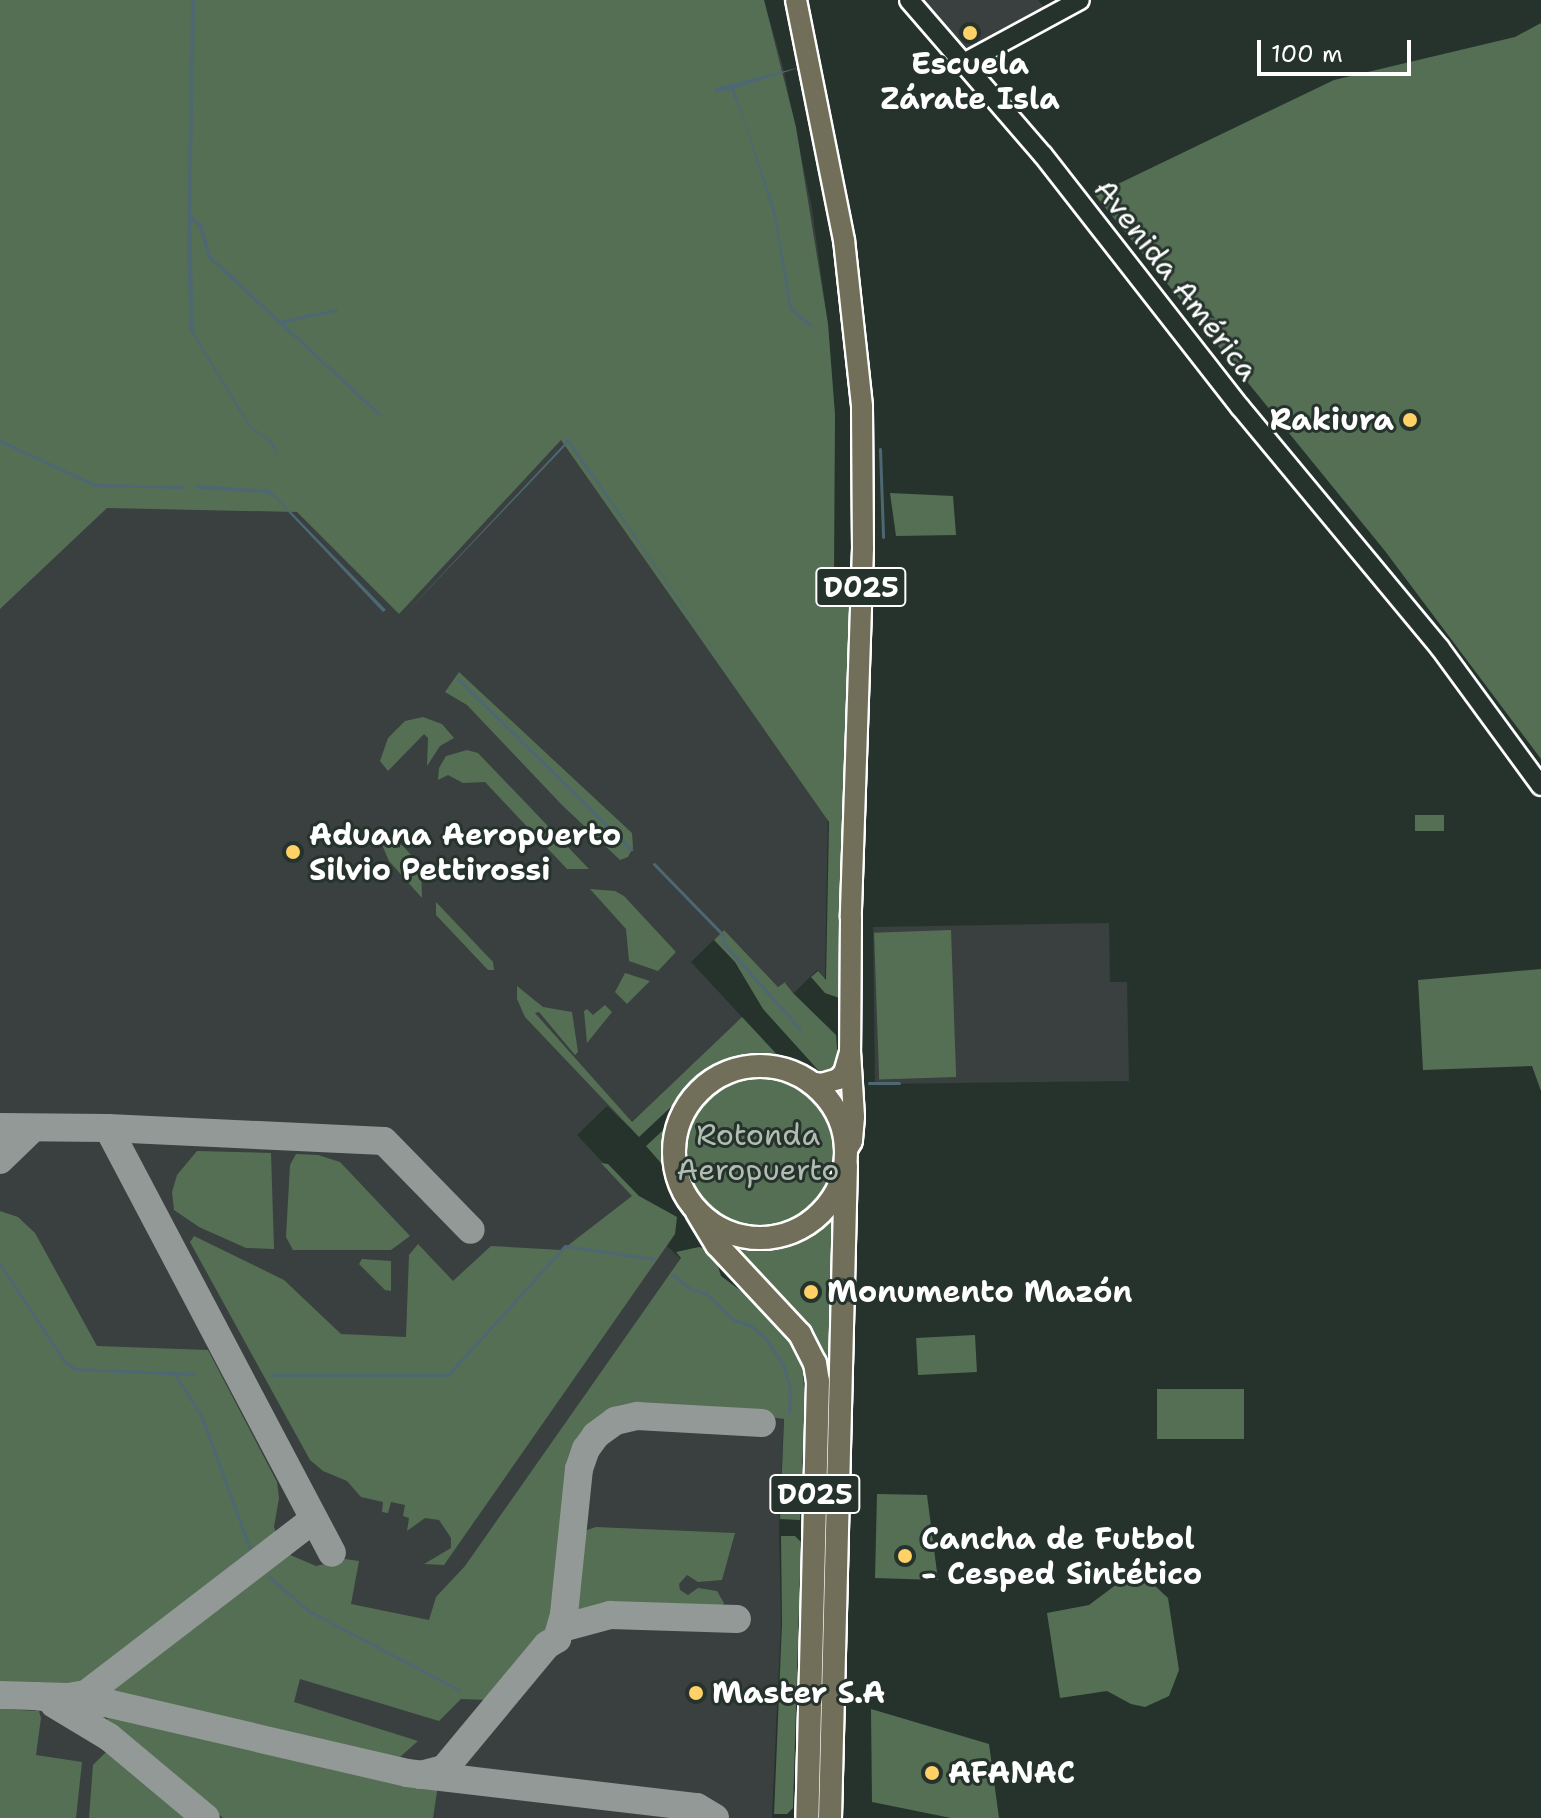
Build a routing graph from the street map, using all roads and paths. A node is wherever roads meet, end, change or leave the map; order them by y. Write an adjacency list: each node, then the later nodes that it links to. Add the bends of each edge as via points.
1 (796, 0): 6 (main road, D025, via 844,240 862,407)
2 (909, 0): 4 (main road, Avenida América)
3 (1080, 0): 4 (main road)
4 (962, 64): 5 (main road, Avenida América, via 1043,155 1240,407 1440,648)
5 (1541, 786)
6 (850, 1051): 7 (main road, via 838,1079); 8 (main road, D025, via 854,1117)
7 (810, 1082): 8 (highway, D025, via 837,1113); 9 (highway, D025, via 789,1071 749,1067 720,1077 695,1095 676,1129 673,1148 680,1186)
8 (846, 1158): 9 (highway, D025, via 834,1196 820,1214 780,1236 735,1235); 11 (highway, D025)
9 (697, 1212): 10 (highway, D025, via 717,1245 800,1334 815,1363)
10 (807, 1818)
11 (830, 1818)

